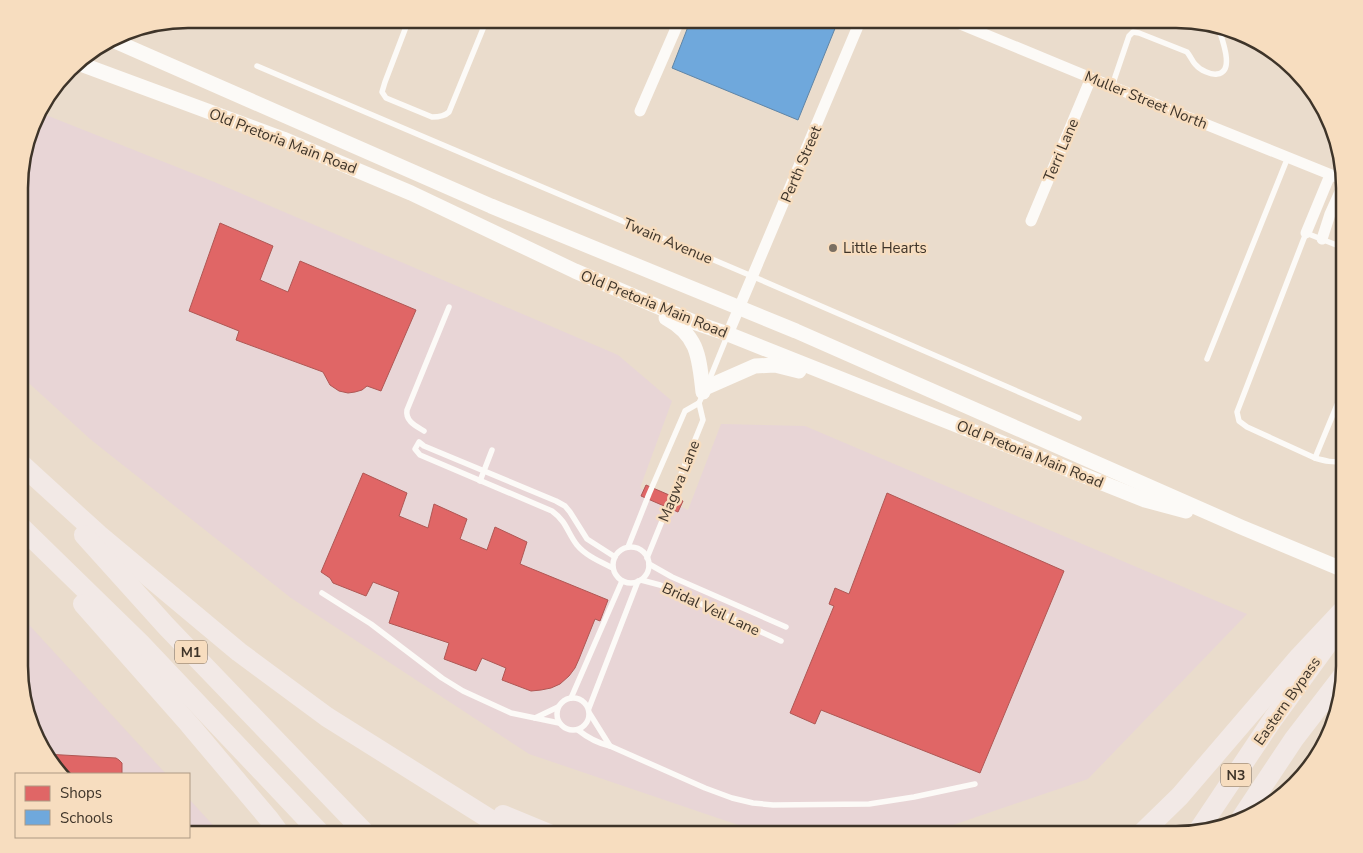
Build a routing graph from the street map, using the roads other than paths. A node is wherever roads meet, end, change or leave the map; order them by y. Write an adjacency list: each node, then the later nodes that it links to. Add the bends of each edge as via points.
1 (406, 28): 2 (lane, via 382,92 386,98 436,117 448,113)
2 (483, 28)
3 (676, 28): 12 (street)
4 (857, 28): 21 (street, Perth Street)
5 (970, 28): 10 (street, Muller Street North)
6 (1220, 34): 11 (lane, via 1226,69 1220,74 1212,74 1195,65 1187,52 1133,32)
7 (119, 43): 24 (main road, Old Pretoria Main Road, via 482,202)
8 (84, 65): 22 (main road, Old Pretoria Main Road, via 283,139 402,189)
9 (257, 66): 21 (lane, Twain Avenue)
10 (1091, 78): 11 (street, Muller Street North); 17 (street, Terri Lane)
11 (1112, 86): 13 (street, Muller Street North)
12 (640, 111)
13 (1288, 157): 14 (street, Muller Street North); 26 (lane)
14 (1330, 174): 15 (street, Muller Street North); 18 (street)
15 (1335, 177)
16 (1335, 203): 19 (street)
17 (1031, 221)
18 (1306, 233): 19 (lane); 33 (lane, via 1237,415 1242,424)
19 (1322, 239): 20 (lane)
20 (1335, 244)
21 (754, 277): 24 (street, Perth Street); 30 (lane, Twain Avenue)
22 (595, 280): 25 (main road, Old Pretoria Main Road); 28 (main road, via 684,330 698,356)
23 (449, 307): 31 (lane, via 406,414)
24 (740, 308): 25 (street, Perth Street); 39 (main road, Old Pretoria Main Road)
25 (728, 334): 27 (main road, Old Pretoria Main Road); 28 (lane, Magwa Lane)
26 (1207, 359)
27 (868, 390): 28 (main road, via 764,364); 39 (main road, Old Pretoria Main Road, via 1145,500)
28 (702, 394): 44 (lane, Magwa Lane, via 685,411); 46 (lane, Magwa Lane, via 703,420)
29 (1335, 410): 33 (lane)
30 (1079, 418)
31 (424, 431)
32 (492, 450): 36 (lane)
33 (1315, 458): 34 (lane)
34 (1335, 462)
35 (27, 470): 67 (highway, via 239,652 327,717)
36 (484, 471): 38 (lane); 38 (lane, via 419,442 416,445 420,455); 40 (lane, via 565,506)
37 (27, 472): 73 (highway, M1, via 166,626)
38 (480, 481): 42 (lane, via 552,510 565,522)
39 (1241, 527): 47 (main road, Old Pretoria Main Road)
40 (580, 529): 42 (lane); 45 (lane, via 587,539)
41 (27, 533): 72 (highway, M1, via 140,643)
42 (572, 535): 48 (lane, via 585,553)
43 (27, 541): 71 (highway)
44 (628, 547): 45 (lane); 46 (lane, via 640,550)
45 (615, 557): 48 (lane)
46 (648, 561): 49 (lane, Magwa Lane, via 648,570); 52 (lane, Bridal Veil Lane, via 672,577)
47 (1335, 566)
48 (613, 568): 50 (lane)
49 (640, 580): 50 (lane, via 632,583); 53 (lane, Bridal Veil Lane); 61 (lane, Magwa Lane)
50 (622, 581): 59 (lane)
51 (322, 593): 62 (lane, via 371,624 462,691 511,713)
52 (713, 595): 53 (lane); 55 (lane, Bridal Veil Lane)
53 (707, 607): 57 (lane, Bridal Veil Lane)
54 (1335, 619): 70 (highway, via 1180,796)
55 (786, 627)
56 (1335, 634): 69 (highway, Eastern Bypass / N3, via 1273,718)
57 (781, 641)
58 (1333, 688): 68 (highway, Eastern Bypass / N3)
59 (571, 698): 60 (lane); 61 (lane, via 582,700)
60 (558, 707): 62 (lane); 63 (lane)
61 (589, 711): 64 (lane, via 587,724); 65 (lane)
62 (535, 718): 63 (lane)
63 (559, 722): 64 (lane, via 567,730)
64 (578, 730): 65 (lane, via 598,743)
65 (610, 746): 66 (lane, via 704,788 753,804 869,804)
66 (975, 784)
67 (437, 787): 74 (highway); 75 (highway)
68 (1248, 808)
69 (1203, 823)
70 (1150, 825)
71 (274, 826)
72 (313, 826)
73 (358, 826)
74 (500, 826)
75 (529, 826)

